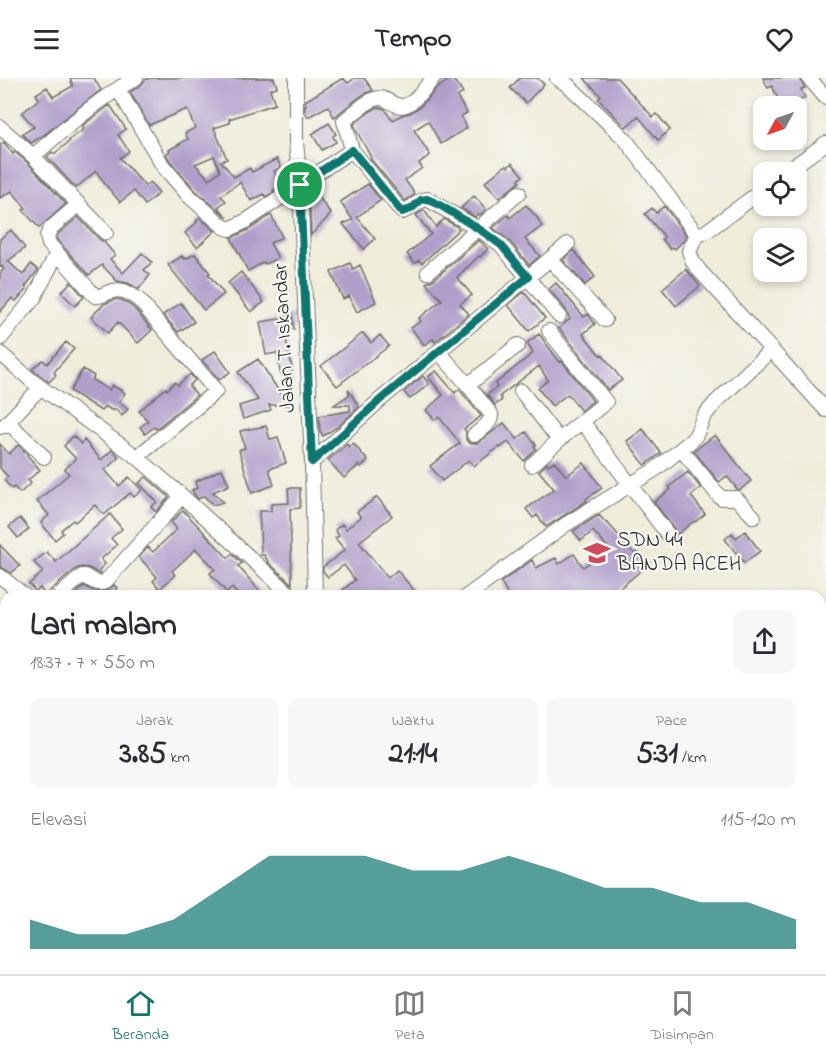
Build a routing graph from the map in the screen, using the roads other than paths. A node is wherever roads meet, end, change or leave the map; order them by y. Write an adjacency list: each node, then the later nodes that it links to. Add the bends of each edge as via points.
1 (136, 78): 6 (street)
2 (296, 78): 13 (street, Jalan T. Iskandar)
3 (433, 78): 10 (street, via 407,105 401,107 378,98 344,121)
4 (557, 78): 19 (street, via 625,139)
5 (809, 78): 7 (street)
6 (118, 89): 11 (street); 13 (street, via 163,166 224,227 230,229)
7 (826, 98)
8 (0, 127): 11 (street)
9 (826, 143): 12 (street)
10 (352, 150): 13 (street); 17 (street, via 402,212 427,199)
11 (33, 156): 16 (street)
12 (800, 162)
13 (300, 185): 44 (street, Jalan T. Iskandar)
14 (519, 193): 17 (street)
15 (753, 197): 19 (street)
16 (79, 204): 18 (street); 21 (street, via 47,236)
17 (478, 228): 23 (street); 24 (street, via 501,245)
18 (106, 233)
19 (698, 234): 30 (street, via 689,251 693,262)
20 (568, 244): 22 (street)
21 (57, 253): 28 (street, via 34,298); 43 (street, via 94,296 118,289 139,300 215,389 215,393)
22 (550, 259): 24 (street); 26 (street)
23 (428, 272)
24 (528, 277): 25 (street); 31 (street)
25 (559, 316)
26 (604, 320)
27 (549, 331): 37 (street, via 606,402)
28 (0, 339)
29 (518, 345): 33 (street)
30 (772, 349): 36 (street); 41 (street, via 716,402 704,416 696,435)
31 (438, 351): 33 (street); 44 (street)
32 (0, 353): 34 (street)
33 (468, 385): 39 (street, via 491,414 489,422)
34 (41, 387): 38 (street); 43 (street)
35 (521, 391): 40 (street)
36 (826, 410)
37 (582, 421): 40 (street); 46 (street)
38 (3, 426): 42 (street, via 13,427)
39 (474, 435)
40 (559, 440): 45 (street)
41 (681, 449): 46 (street); 48 (street, via 719,496 736,498)
42 (44, 457)
43 (137, 457): 47 (street)
44 (312, 462): 54 (street, Jalan T. Iskandar)
45 (532, 465)
46 (629, 485): 49 (street); 55 (street, via 565,525)
47 (183, 496): 52 (street, via 105,582 100,584 82,576); 53 (street)
48 (754, 517)
49 (669, 536)
50 (0, 576): 51 (street)
51 (17, 590)
52 (66, 590)
53 (285, 590)
54 (315, 590)
55 (475, 590)

